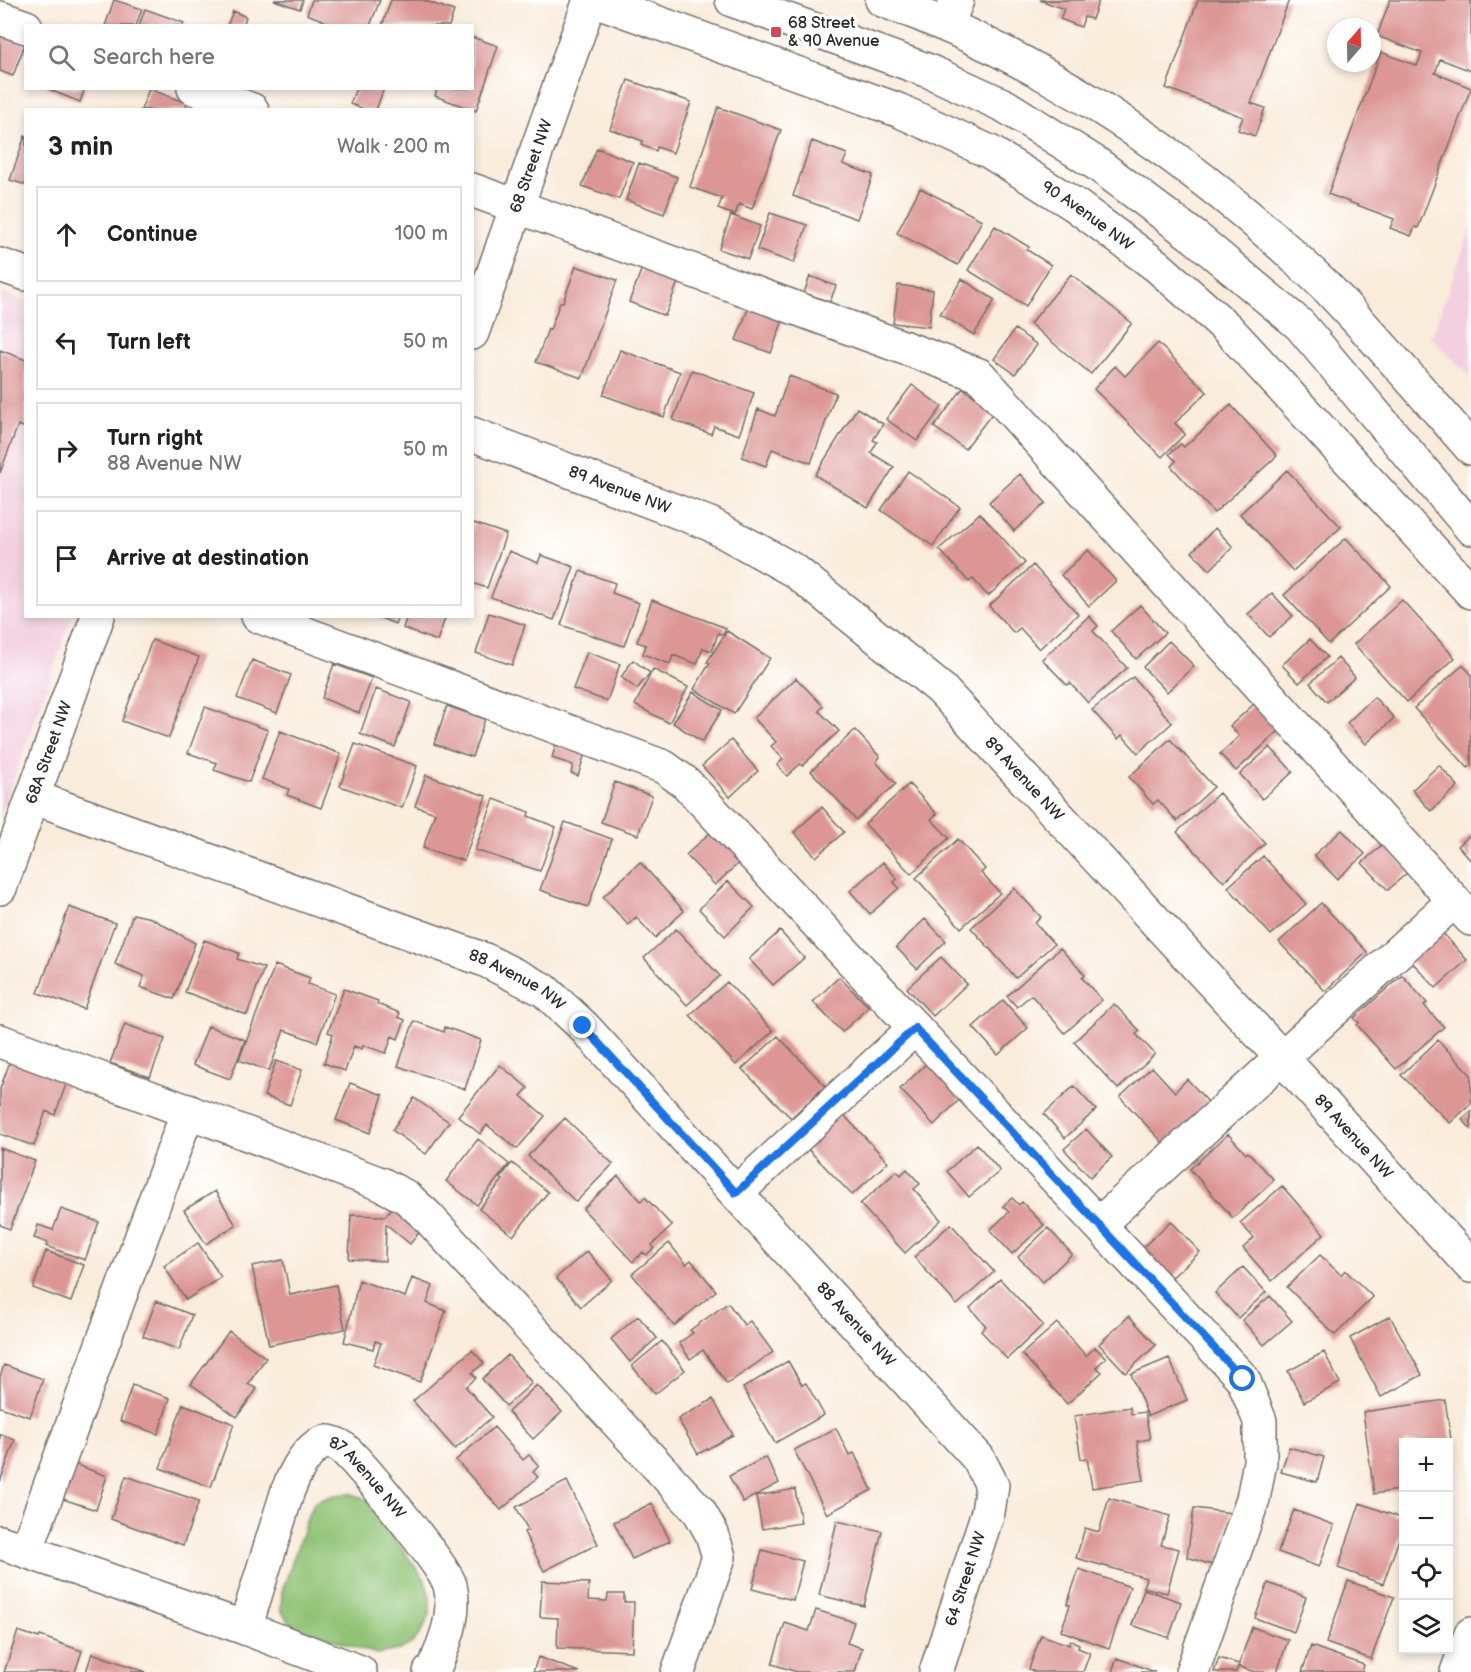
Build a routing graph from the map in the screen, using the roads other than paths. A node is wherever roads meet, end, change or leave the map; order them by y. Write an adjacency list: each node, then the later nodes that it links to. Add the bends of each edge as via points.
1 (590, 0): 11 (street, 68 Street NW)
2 (595, 0): 18 (street, 90 Avenue NW, via 898,110 990,152 1075,205 1157,266 1227,328)
3 (732, 0): 17 (street, via 929,71 1005,106 1097,164 1196,238 1300,325)
4 (882, 0): 5 (street)
5 (948, 8): 16 (street, via 1165,153 1264,229 1334,294)
6 (0, 18): 7 (street)
7 (24, 26)
8 (199, 90): 9 (street)
9 (247, 108)
10 (474, 191): 11 (street)
11 (517, 206): 14 (street, 68 Street NW); 23 (street, via 979,375)
12 (0, 265): 13 (street)
13 (24, 273)
14 (474, 327)
15 (474, 435): 26 (street, 89 Avenue NW, via 711,524 795,571 941,689)
16 (1471, 448)
17 (1471, 528)
18 (1471, 592)
19 (97, 618): 21 (street, 68A Street NW)
20 (263, 618): 24 (street, via 664,767 686,783)
21 (33, 797): 22 (street, 68A Street NW); 28 (street, 88 Avenue NW, via 485,960 543,990 583,1026)
22 (0, 888)
23 (1463, 910): 26 (street)
24 (915, 1028): 28 (street); 29 (street)
25 (0, 1041): 27 (street)
26 (1282, 1058): 29 (street); 30 (street, 89 Avenue NW)
27 (188, 1112): 32 (street); 37 (street, via 381,1184 406,1197 699,1511 719,1557)
28 (736, 1193): 31 (street, 88 Avenue NW, via 978,1458)
29 (1099, 1224): 39 (street, via 1243,1379 1260,1421 1260,1462 1253,1499)
30 (1471, 1266)
31 (992, 1485): 38 (street, 64 Street NW, via 988,1512)
32 (13, 1547): 33 (street)
33 (245, 1628): 35 (street); 36 (street, 87 Avenue NW, via 288,1490 307,1455 320,1444 333,1443 381,1489 450,1581 451,1619)
34 (1471, 1634): 40 (street)
35 (360, 1672)
36 (430, 1672)
37 (678, 1672)
38 (936, 1672)
39 (1192, 1672)
40 (1457, 1672)

